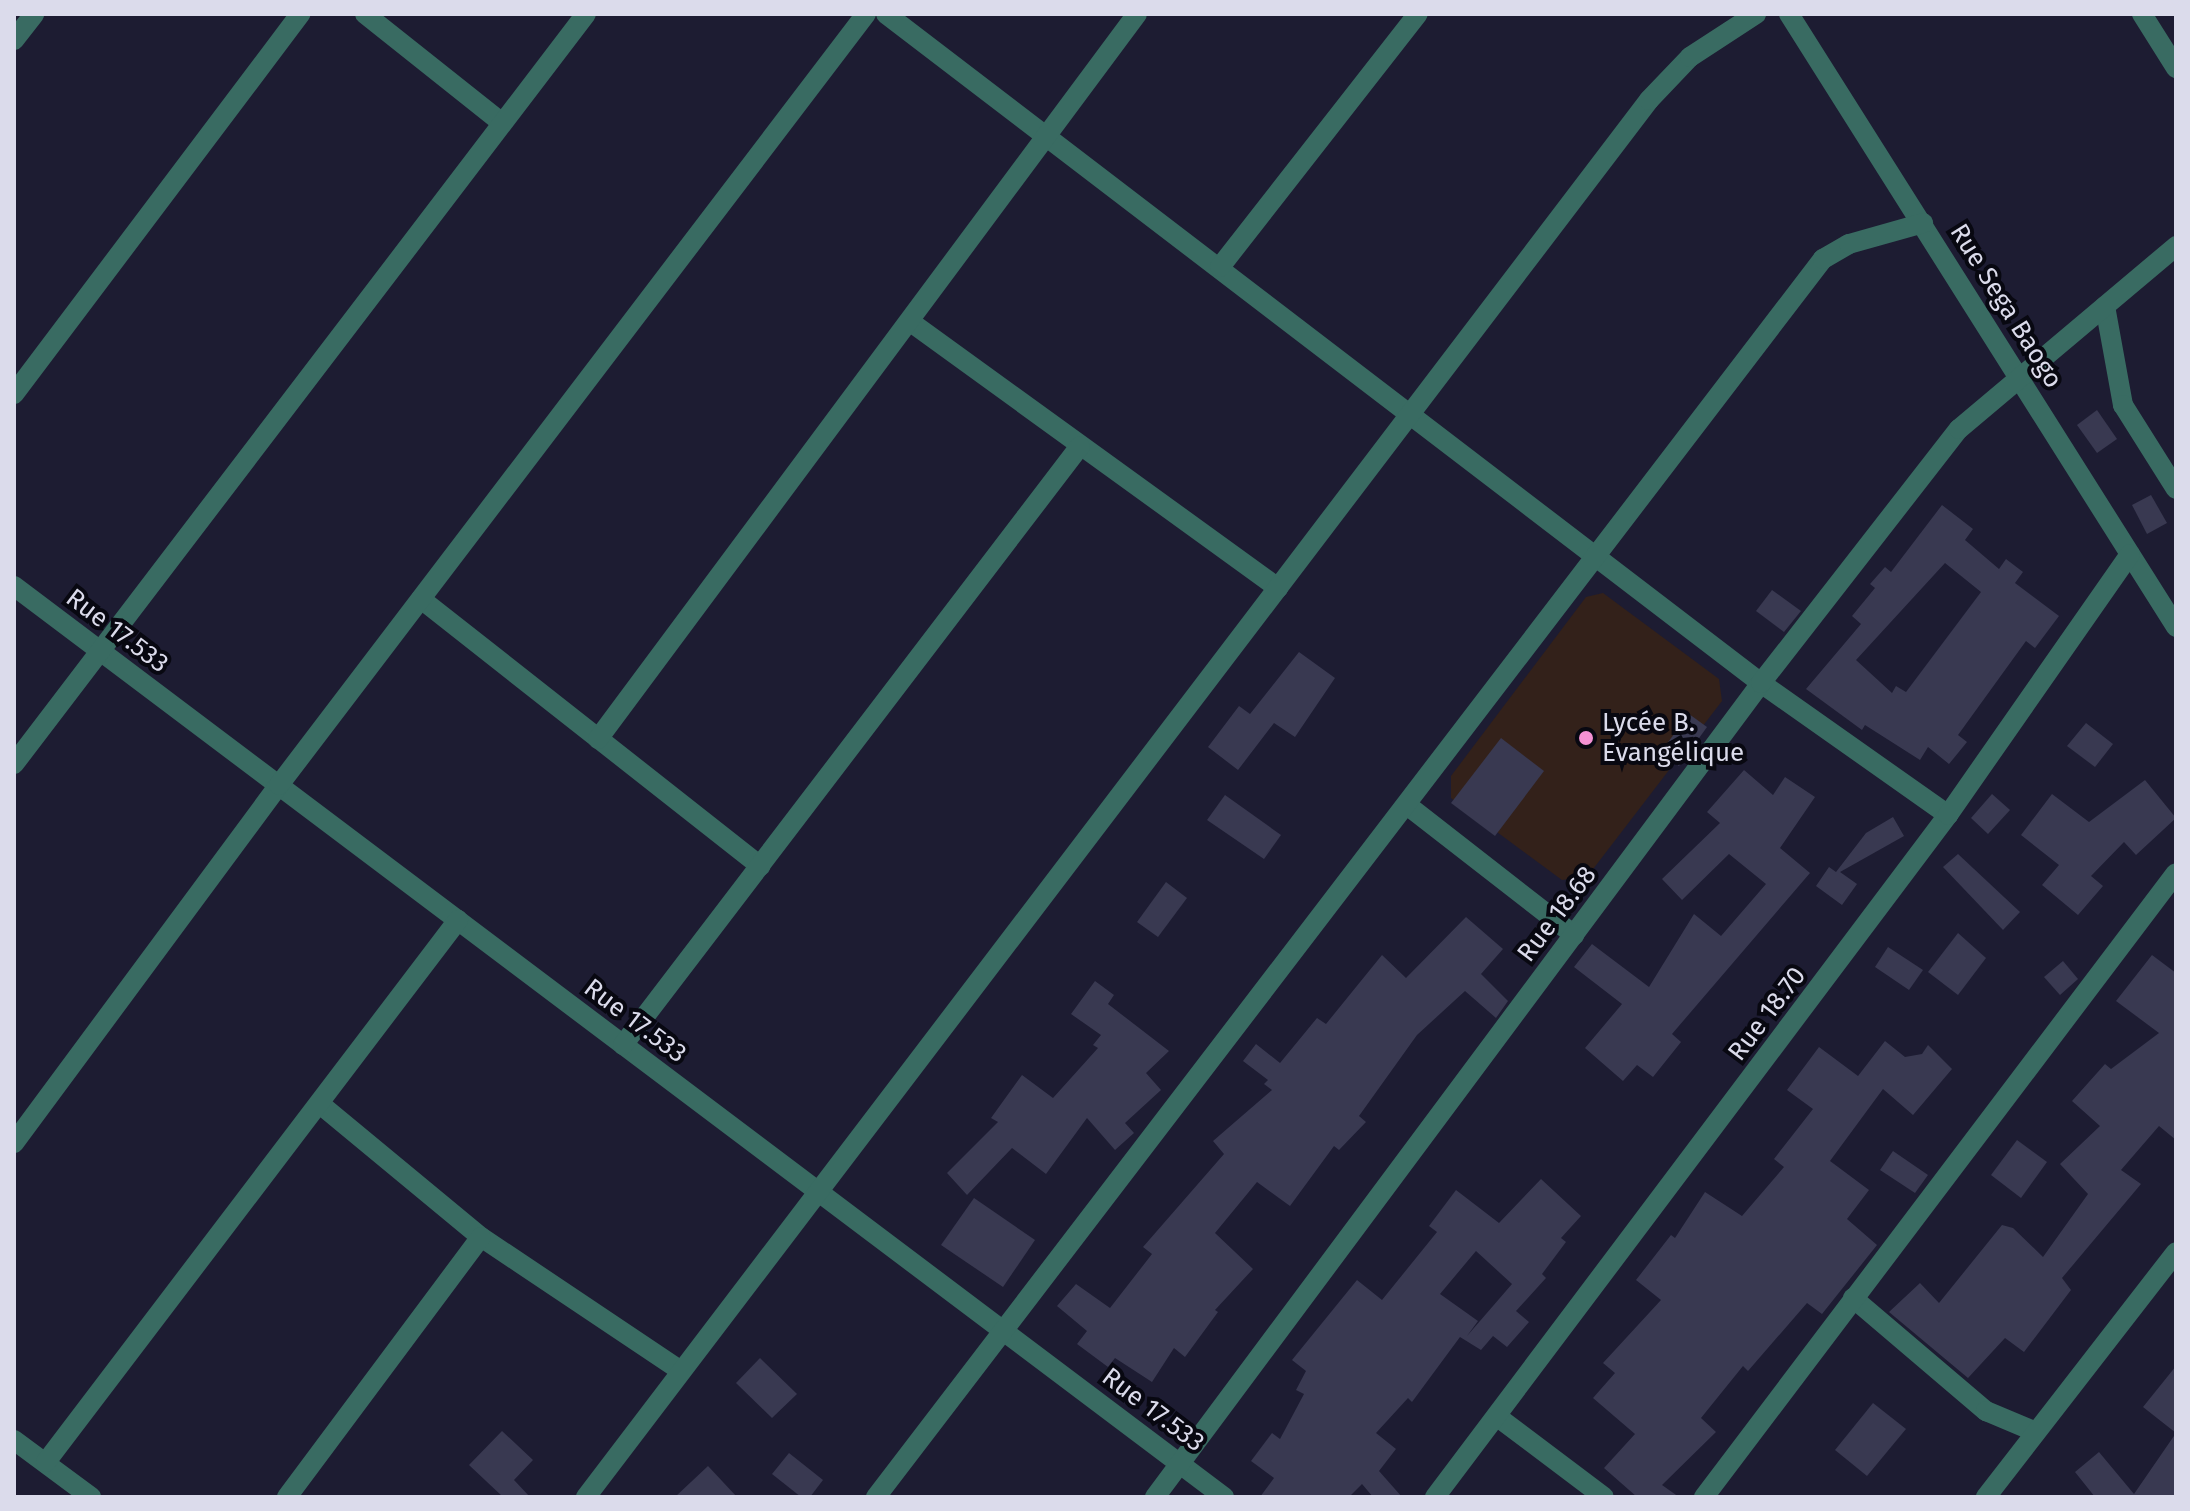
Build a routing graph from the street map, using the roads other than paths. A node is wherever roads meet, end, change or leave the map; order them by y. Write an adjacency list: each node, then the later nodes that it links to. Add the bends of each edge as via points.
1 (34, 14): 12 (street)
2 (300, 14): 22 (street)
3 (365, 14): 14 (street)
4 (586, 14): 14 (street)
5 (866, 14): 30 (street)
6 (886, 14): 15 (street)
7 (1137, 14): 15 (street)
8 (1418, 14): 18 (street)
9 (1756, 14): 23 (street, via 1690,57 1649,100)
10 (1789, 14): 16 (street, Rue Sega Baogo)
11 (2142, 14): 13 (street)
12 (14, 40)
13 (2176, 68)
14 (502, 123): 32 (street)
15 (1046, 137): 18 (street); 20 (street)
16 (1923, 223): 21 (street, Rue Sega Baogo); 27 (street, via 1849,244 1823,259)
17 (2176, 246): 19 (street, Rue 18.68)
18 (1220, 267): 23 (street)
19 (2105, 306): 21 (street, Rue 18.68); 25 (street, via 2123,405)
20 (912, 323): 24 (street); 34 (street)
21 (2020, 378): 26 (street, Rue Sega Baogo); 33 (street, Rue 18.68, via 1959,429)
22 (14, 394)
23 (1407, 414): 27 (street); 29 (street)
24 (1080, 446): 29 (street); 39 (street)
25 (2176, 489)
26 (2130, 554): 31 (street, Rue Sega Baogo); 38 (street, Rue 18.70)
27 (1600, 555): 33 (street); 37 (street)
28 (14, 586): 32 (street, Rue 17.533)
29 (1278, 588): 46 (street)
30 (421, 599): 34 (street); 36 (street)
31 (2176, 627)
32 (98, 649): 35 (street); 36 (street, Rue 17.533)
33 (1761, 683): 38 (street); 42 (street, Rue 18.68)
34 (598, 739): 39 (street)
35 (14, 764)
36 (279, 785): 41 (street, Rue 17.533); 45 (street)
37 (1407, 805): 42 (street); 50 (street)
38 (1948, 815): 52 (street, Rue 18.70)
39 (760, 866): 43 (street)
40 (2176, 873): 49 (street)
41 (458, 920): 43 (street, Rue 17.533); 44 (street)
42 (1574, 935): 56 (street, Rue 18.68)
43 (623, 1045): 46 (street, Rue 17.533)
44 (320, 1104): 47 (street); 55 (street)
45 (14, 1143)
46 (818, 1193): 50 (street, Rue 17.533); 51 (street)
47 (481, 1237): 51 (street); 58 (street)
48 (2176, 1252): 53 (street)
49 (1853, 1298): 53 (street, via 1986,1411); 65 (street)
50 (1004, 1330): 56 (street, Rue 17.533); 60 (street)
51 (680, 1370): 59 (street)
52 (1499, 1418): 63 (street, Rue 18.70); 64 (street)
53 (2036, 1432): 66 (street)
54 (14, 1440): 55 (street)
55 (46, 1462): 57 (street)
56 (1180, 1464): 61 (street, Rue 18.68); 62 (street, Rue 17.533)
57 (91, 1497)
58 (287, 1497)
59 (586, 1497)
60 (876, 1497)
61 (1155, 1497)
62 (1224, 1497)
63 (1435, 1497)
64 (1604, 1497)
65 (1704, 1497)
66 (1986, 1497)

